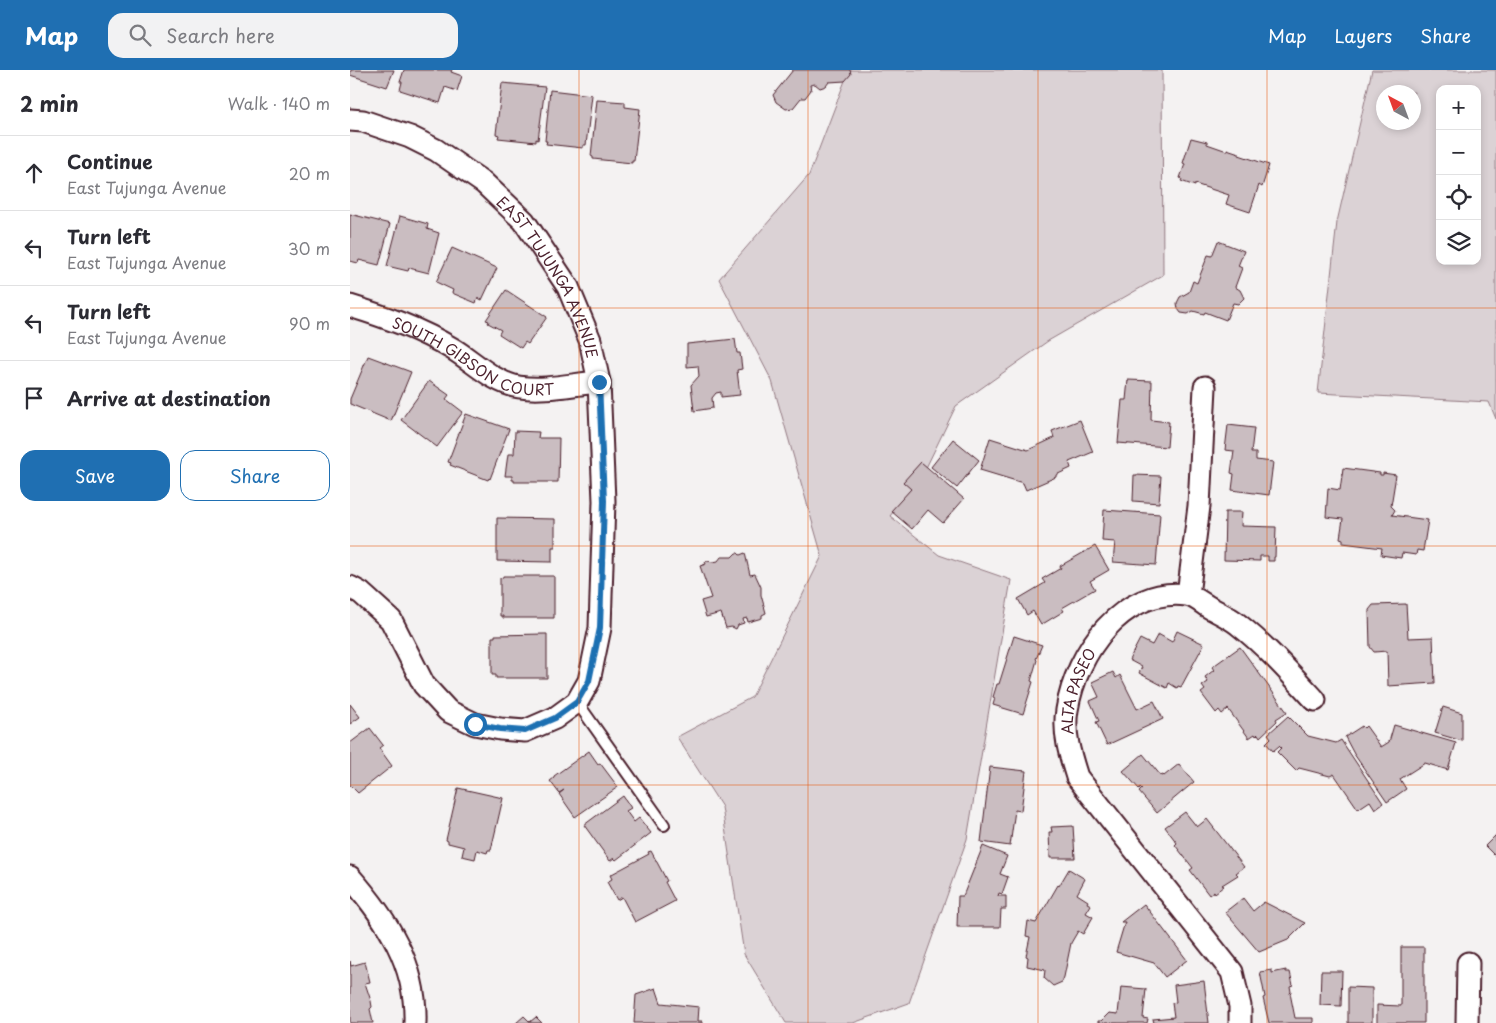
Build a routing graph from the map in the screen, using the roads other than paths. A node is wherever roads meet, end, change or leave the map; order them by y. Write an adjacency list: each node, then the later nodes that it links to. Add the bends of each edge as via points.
1 (350, 120): 3 (street, EAST TUJUNGA AVENUE, via 364,121 410,137 436,150 484,183 524,221 568,287 590,340)
2 (350, 306): 3 (street, SOUTH GIBSON COURT, via 406,324 452,348 496,378 517,387)
3 (599, 382): 8 (street, EAST TUJUNGA AVENUE, via 604,501 600,628 589,681)
4 (1205, 387): 6 (street, via 1198,506)
5 (350, 587): 8 (street, EAST TUJUNGA AVENUE, via 391,620 424,685 448,711 475,724 525,731 555,718)
6 (1188, 595): 7 (street, via 1238,624 1276,657); 13 (street, ALTA PASEO, via 1156,596 1134,606 1113,620 1096,639 1080,666 1066,711 1067,748 1077,777 1232,972 1240,1006)
7 (1315, 700)
8 (577, 702): 9 (lane)
9 (664, 825)
10 (350, 877): 12 (street, via 391,931 408,966 416,1002)
11 (1468, 963): 14 (street)
12 (415, 1023)
13 (1240, 1023)
14 (1467, 1023)

